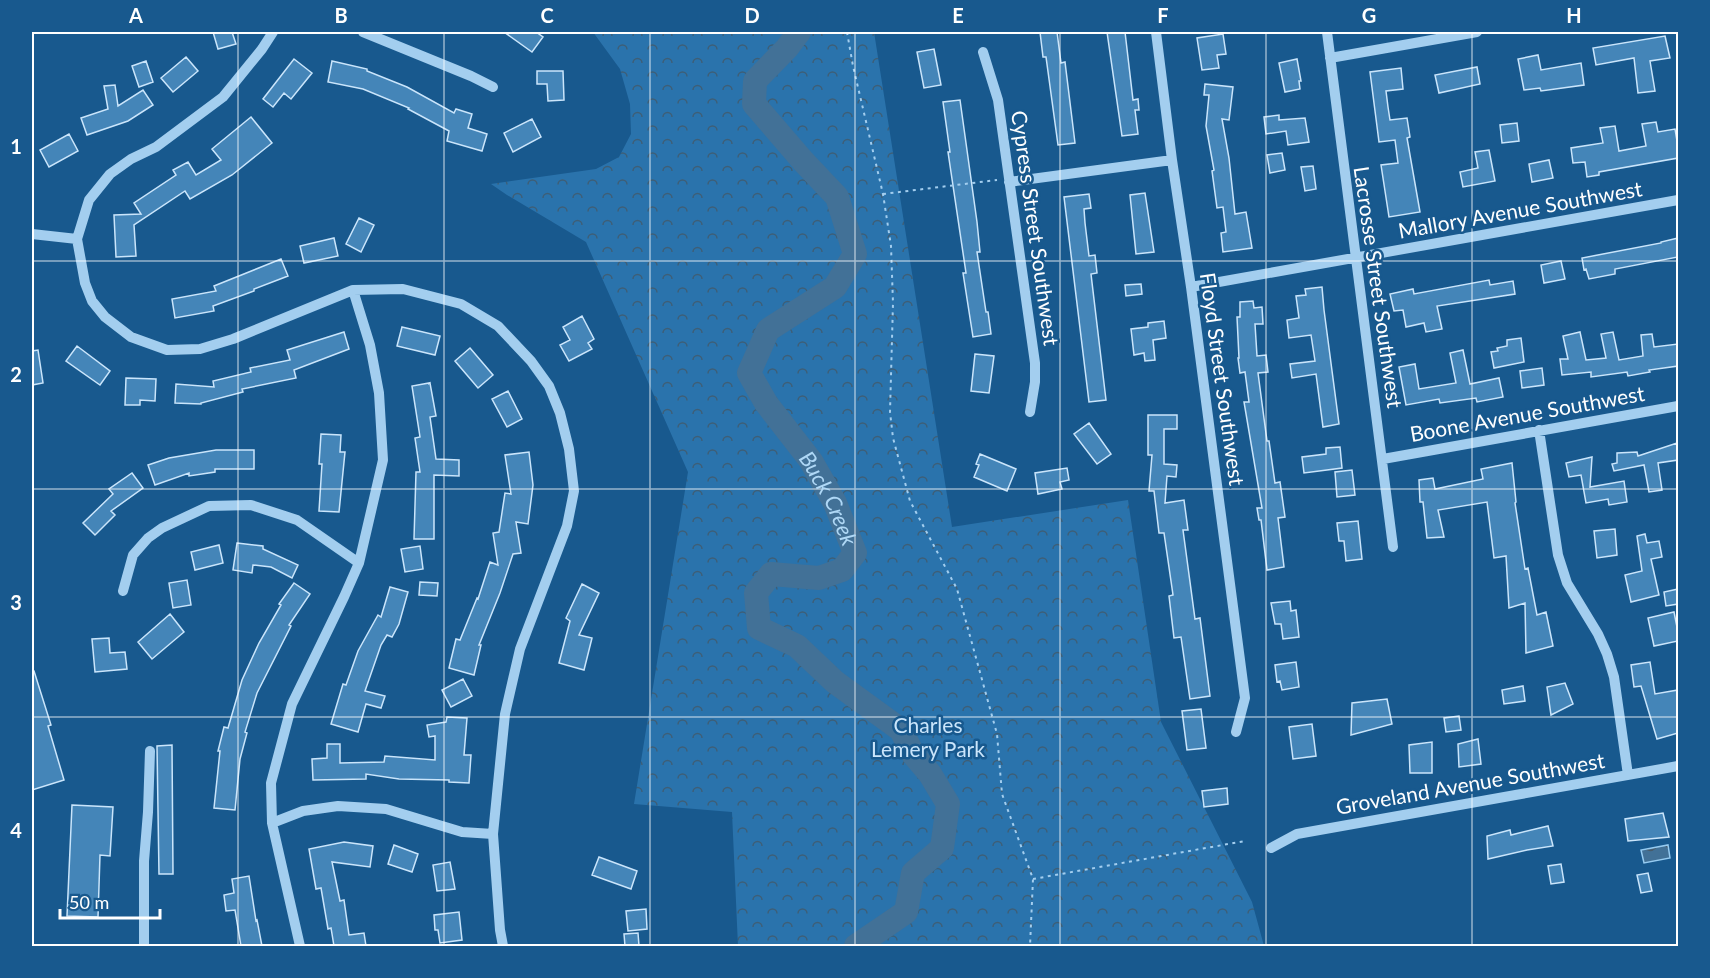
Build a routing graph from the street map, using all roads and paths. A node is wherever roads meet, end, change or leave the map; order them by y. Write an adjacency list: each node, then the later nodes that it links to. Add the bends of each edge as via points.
1 (273, 32): 15 (street, via 223,97 156,147 110,174 89,200)
2 (363, 32): 9 (street)
3 (848, 32): 12 (path)
4 (1156, 32): 10 (street, Floyd Street Southwest)
5 (1327, 32): 8 (street, Lacrosse Street Southwest)
6 (1477, 32): 8 (street)
7 (983, 52): 11 (street, Cypress Street Southwest, via 998,100)
8 (1330, 58): 16 (street, Lacrosse Street Southwest)
9 (493, 87)
10 (1172, 160): 11 (street); 17 (street, Floyd Street Southwest)
11 (1009, 180): 12 (path); 20 (street, Cypress Street Southwest, via 1035,363)
12 (883, 194): 34 (path, via 892,267 893,438 910,501 957,589 997,734 1002,794)
13 (1678, 200): 16 (street, Mallory Avenue Southwest)
14 (32, 234): 15 (street)
15 (77, 239): 18 (street, via 92,301 130,338 167,350 200,349 233,339)
16 (1355, 258): 17 (street, Mallory Avenue Southwest); 22 (street, Lacrosse Street Southwest)
17 (1191, 287): 26 (street, Floyd Street Southwest, via 1245,698)
18 (353, 290): 24 (street, via 377,383 383,460); 31 (street, via 412,291 461,304 498,326 549,386 570,449 574,491 567,526 520,649 505,714)
19 (1678, 406): 21 (street, Boone Avenue Southwest)
20 (1030, 412)
21 (1539, 430): 22 (street, Boone Avenue Southwest); 29 (street, via 1558,555 1566,583 1607,654)
22 (1383, 459): 23 (street, Lacrosse Street Southwest)
23 (1393, 547)
24 (359, 563): 25 (street, via 297,520 251,505 209,506 148,538 133,555); 30 (street, via 292,704 270,783)
25 (123, 591)
26 (1236, 732)
27 (150, 751): 35 (street)
28 (1678, 766): 29 (street, Groveland Avenue Southwest)
29 (1628, 775): 33 (street, Groveland Avenue Southwest, via 1297,834)
30 (272, 823): 31 (street, via 303,811 338,806 386,809 462,832); 36 (street)
31 (493, 834): 37 (street)
32 (1245, 841): 34 (path)
33 (1271, 848)
34 (1033, 879): 38 (path)
35 (144, 946)
36 (300, 946)
37 (503, 946)
38 (1030, 946)

